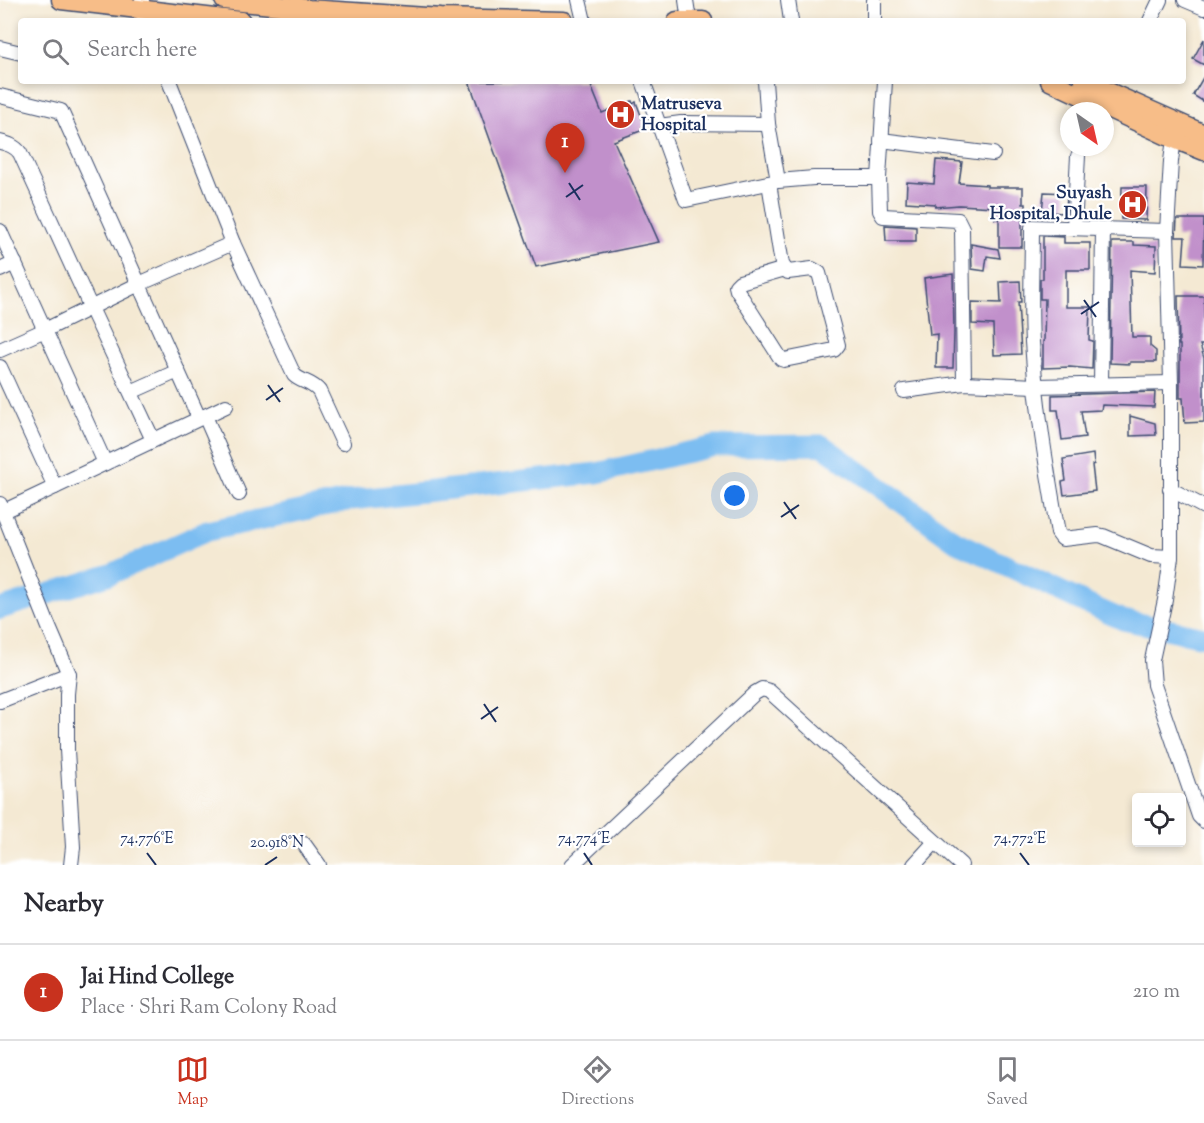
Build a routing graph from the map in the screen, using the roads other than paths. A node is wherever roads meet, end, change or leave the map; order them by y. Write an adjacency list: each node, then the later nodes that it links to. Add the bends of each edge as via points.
1 (61, 0): 10 (main road)
2 (224, 0): 11 (main road)
3 (579, 0): 14 (street)
4 (686, 0): 15 (street)
5 (788, 0): 16 (street)
6 (874, 0): 17 (street)
7 (1160, 0): 18 (street)
8 (1185, 0): 9 (street)
9 (1204, 8)
10 (143, 10): 12 (main road)
11 (282, 13): 13 (main road)
12 (214, 18)
13 (441, 18)
14 (583, 18)
15 (689, 18)
16 (791, 18)
17 (874, 18)
18 (1151, 18)
19 (0, 48): 20 (street)
20 (18, 52)
21 (170, 84): 44 (street)
22 (644, 84): 30 (street)
23 (765, 84): 29 (street)
24 (885, 84): 33 (street)
25 (1056, 84): 32 (main road)
26 (1098, 84): 27 (main road)
27 (1117, 88): 31 (main road)
28 (0, 96): 48 (street, via 62,111)
29 (768, 123): 30 (street); 39 (street)
30 (659, 126): 39 (street, via 686,200)
31 (1204, 134)
32 (1174, 139): 35 (main road); 43 (street)
33 (881, 140): 36 (street); 38 (street)
34 (0, 142): 49 (street, via 20,153)
35 (1204, 151)
36 (993, 154)
37 (1078, 156): 40 (street)
38 (879, 178): 39 (street); 54 (street, via 883,216 960,223)
39 (774, 182): 46 (street)
40 (1074, 228): 41 (street); 57 (street, via 1032,227)
41 (1103, 229): 43 (street); 56 (street)
42 (0, 231): 45 (street)
43 (1167, 231): 55 (street)
44 (233, 243): 48 (street); 63 (street, via 294,375 319,391)
45 (15, 263): 47 (street); 50 (street)
46 (785, 269): 46 (street, via 740,282 737,290 781,359 834,350 838,345 819,273 812,269)
47 (0, 270)
48 (139, 284): 49 (street); 53 (street)
49 (91, 308): 50 (street); 59 (street)
50 (45, 330): 51 (street); 64 (street)
51 (0, 350)
52 (0, 367): 65 (street)
53 (178, 371): 59 (street); 61 (street)
54 (964, 383): 57 (street); 58 (street)
55 (1171, 383): 56 (street); 66 (street)
56 (1101, 384): 57 (street)
57 (1036, 386): 70 (street, via 1061,537 1098,535 1151,556)
58 (904, 391)
59 (131, 392): 62 (street)
60 (226, 406): 61 (street)
61 (202, 417): 62 (street); 67 (street)
62 (153, 440): 64 (street)
63 (343, 443)
64 (105, 463): 65 (street)
65 (55, 487): 69 (street)
66 (1170, 489): 68 (street); 70 (street)
67 (239, 494)
68 (1204, 507)
69 (1, 510): 71 (street)
70 (1171, 557): 73 (street, via 1152,660 1154,685)
71 (69, 674): 72 (street); 78 (street)
72 (0, 701)
73 (1188, 786): 74 (street); 75 (street)
74 (1204, 787)
75 (1204, 821)
76 (935, 842): 80 (street, via 769,691 762,689); 81 (street); 82 (street)
77 (304, 844): 79 (street)
78 (71, 865)
79 (319, 865)
80 (572, 865)
81 (914, 865)
82 (961, 865)

